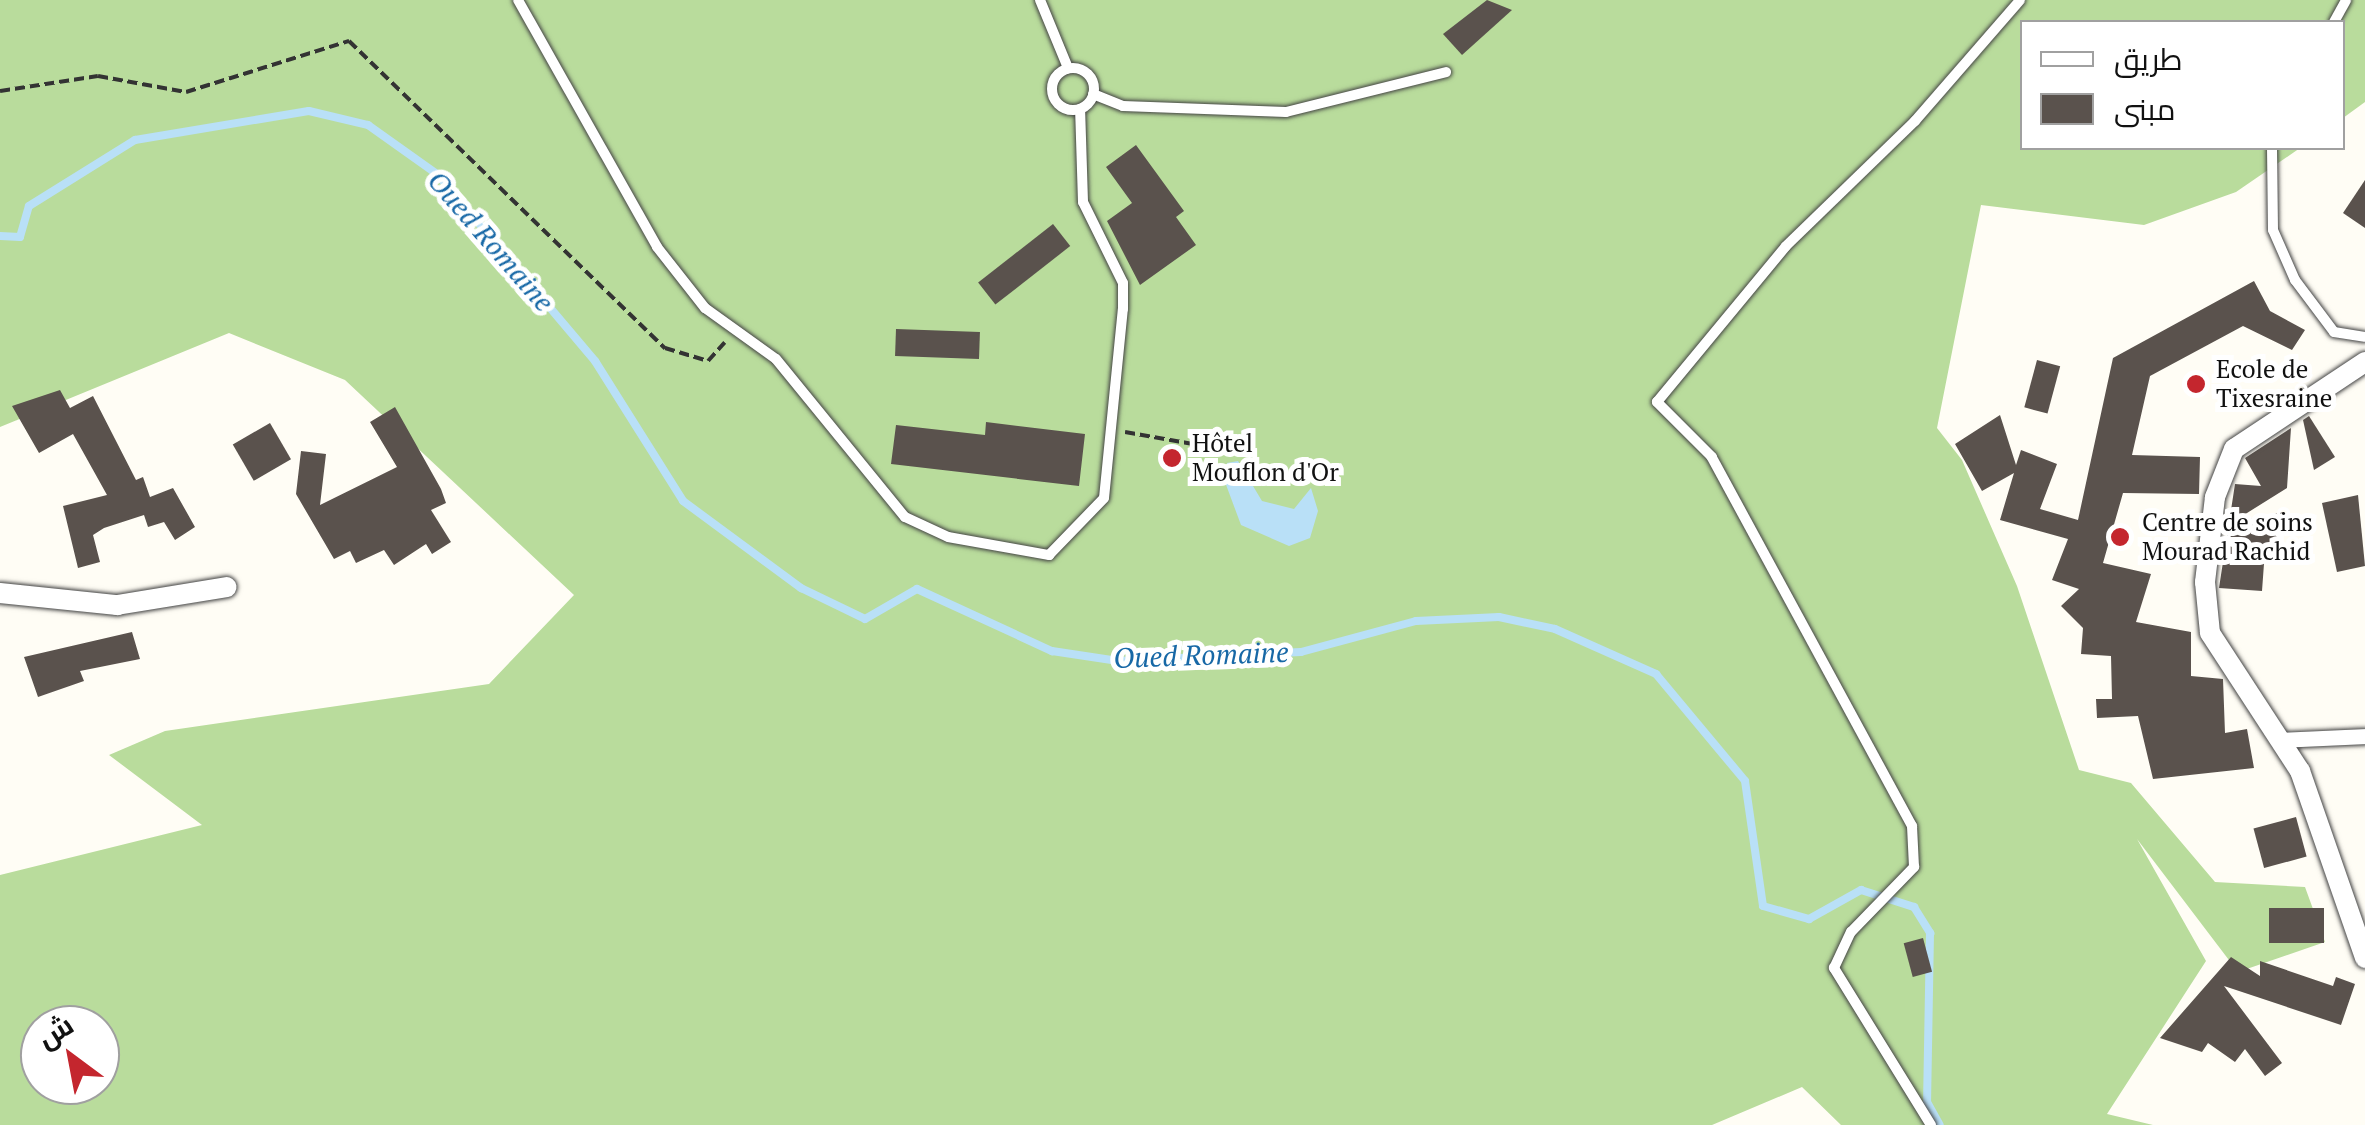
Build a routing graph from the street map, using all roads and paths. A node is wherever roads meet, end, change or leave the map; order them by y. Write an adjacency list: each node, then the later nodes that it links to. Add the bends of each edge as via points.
1 (518, 0): 10 (lane, via 657,247)
2 (1040, 0): 4 (lane)
3 (2020, 0): 20 (lane, via 1915,122 1786,246 1657,402 1712,457 1912,826 1914,867 1850,932 1834,968)
4 (1068, 68): 7 (lane, via 1088,75); 8 (lane, via 1052,96)
5 (1446, 72): 7 (lane, via 1286,112 1123,106)
6 (0, 92): 10 (path, via 98,76 186,92 338,39 361,49 665,348 708,361)
7 (1094, 94): 8 (lane)
8 (1080, 109): 13 (lane, via 1083,202 1123,284)
9 (2272, 150): 11 (lane, via 2273,230 2295,280 2334,332)
10 (733, 330): 13 (lane, via 788,373 906,517 948,536 1048,555 1104,498)
11 (2365, 337)
12 (2365, 362): 18 (street, via 2234,449 2215,497 2210,633)
13 (1111, 430): 14 (path)
14 (1216, 448)
15 (227, 587): 16 (street, via 117,605)
16 (0, 593)
17 (2365, 736): 18 (street)
18 (2280, 740): 19 (street, via 2314,804)
19 (2365, 958)
20 (1931, 1125)

